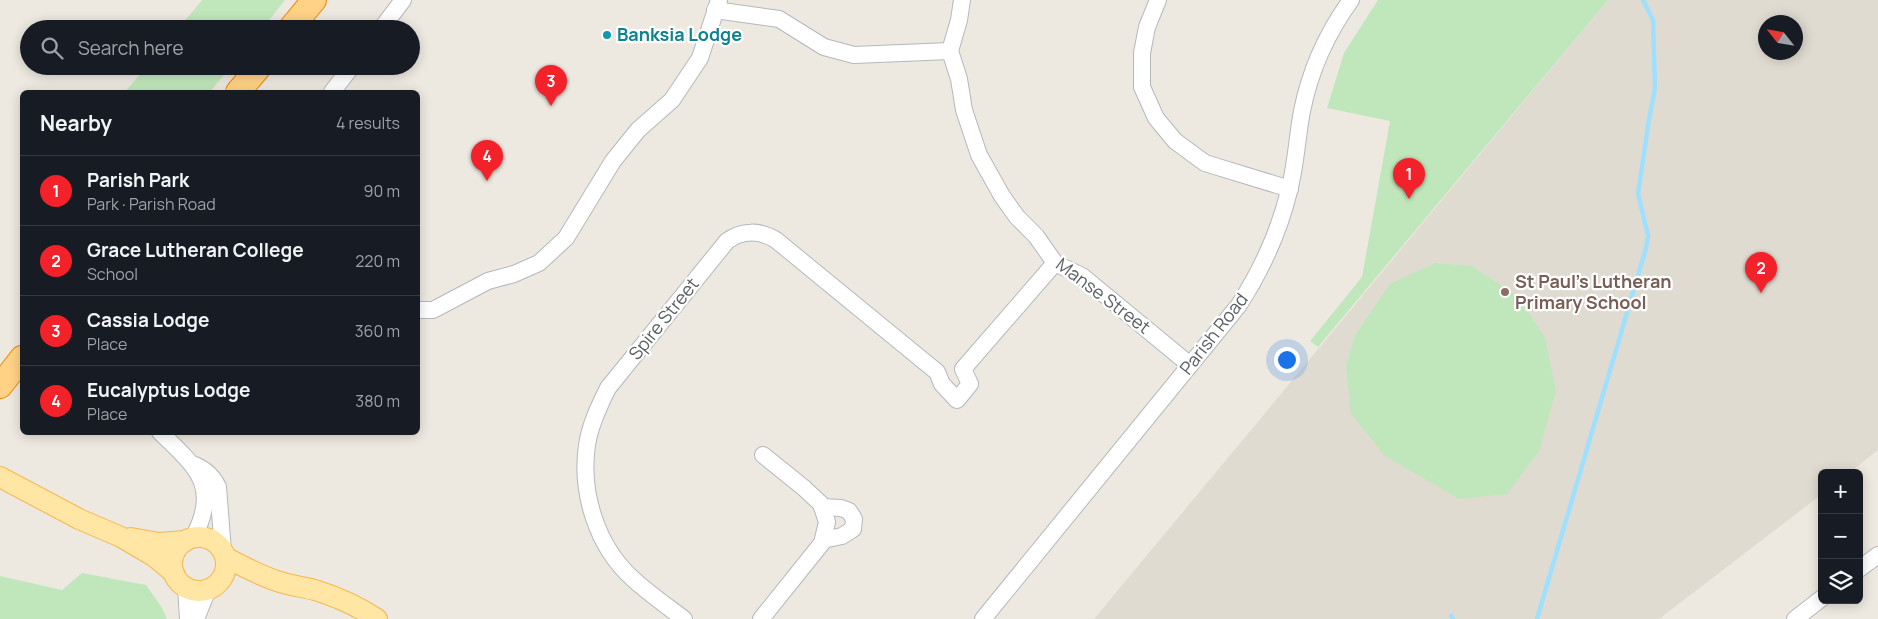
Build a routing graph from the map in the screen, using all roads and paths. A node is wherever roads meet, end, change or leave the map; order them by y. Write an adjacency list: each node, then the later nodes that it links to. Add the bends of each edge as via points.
1 (314, 0): 7 (highway)
2 (404, 0): 8 (street)
3 (962, 0): 9 (street)
4 (1158, 0): 14 (street, via 1147,27 1142,53 1142,87 1156,118 1175,141 1205,163)
5 (1351, 0): 14 (street, Parish Road, via 1326,40 1312,76 1302,110)
6 (717, 5): 9 (street, via 778,19 824,47 854,54); 16 (street, via 700,58 672,100 638,130 614,160 566,238 538,263 488,281 434,310)
7 (297, 20)
8 (388, 20)
9 (950, 51): 15 (street, Manse Street, via 979,155 1002,196)
10 (252, 75): 12 (highway)
11 (345, 75): 13 (street)
12 (240, 90)
13 (334, 90)
14 (1290, 189): 18 (street, Parish Road, via 1257,278)
15 (1055, 263): 18 (street, Manse Street, via 1082,276); 19 (street)
16 (420, 310)
17 (20, 361): 21 (highway)
18 (1190, 365): 42 (street, Parish Road)
19 (963, 369): 20 (street); 20 (street, Spire Street, via 970,384 956,400 942,384)
20 (937, 372): 40 (street, Spire Street, via 767,234 740,233 727,241 608,388 594,418 587,444 585,474 588,499 602,539 632,578)
21 (0, 386)
22 (163, 435): 24 (street)
23 (763, 455): 26 (street)
24 (192, 464): 28 (street, via 206,492 206,507 202,521); 30 (street, via 206,470 218,487)
25 (0, 477): 27 (main road, via 79,519)
26 (822, 507): 29 (street, via 827,522); 29 (street, via 850,511 854,519 853,528 842,536)
27 (121, 537): 28 (main road, via 159,543); 33 (main road, via 155,557)
28 (189, 539): 30 (main road, via 211,539); 33 (main road, via 178,547 172,565)
29 (823, 540): 41 (street)
30 (224, 554): 34 (main road, via 249,570); 35 (main road, via 224,573)
31 (1878, 555): 32 (street)
32 (1863, 566)
33 (180, 580): 35 (main road, via 196,590); 37 (street)
34 (279, 582): 35 (main road, via 242,581); 39 (main road, via 340,599)
35 (211, 587): 38 (street)
36 (1818, 601): 43 (street)
37 (188, 619)
38 (196, 619)
39 (377, 619)
40 (684, 619)
41 (760, 619)
42 (983, 619)
43 (1795, 619)

